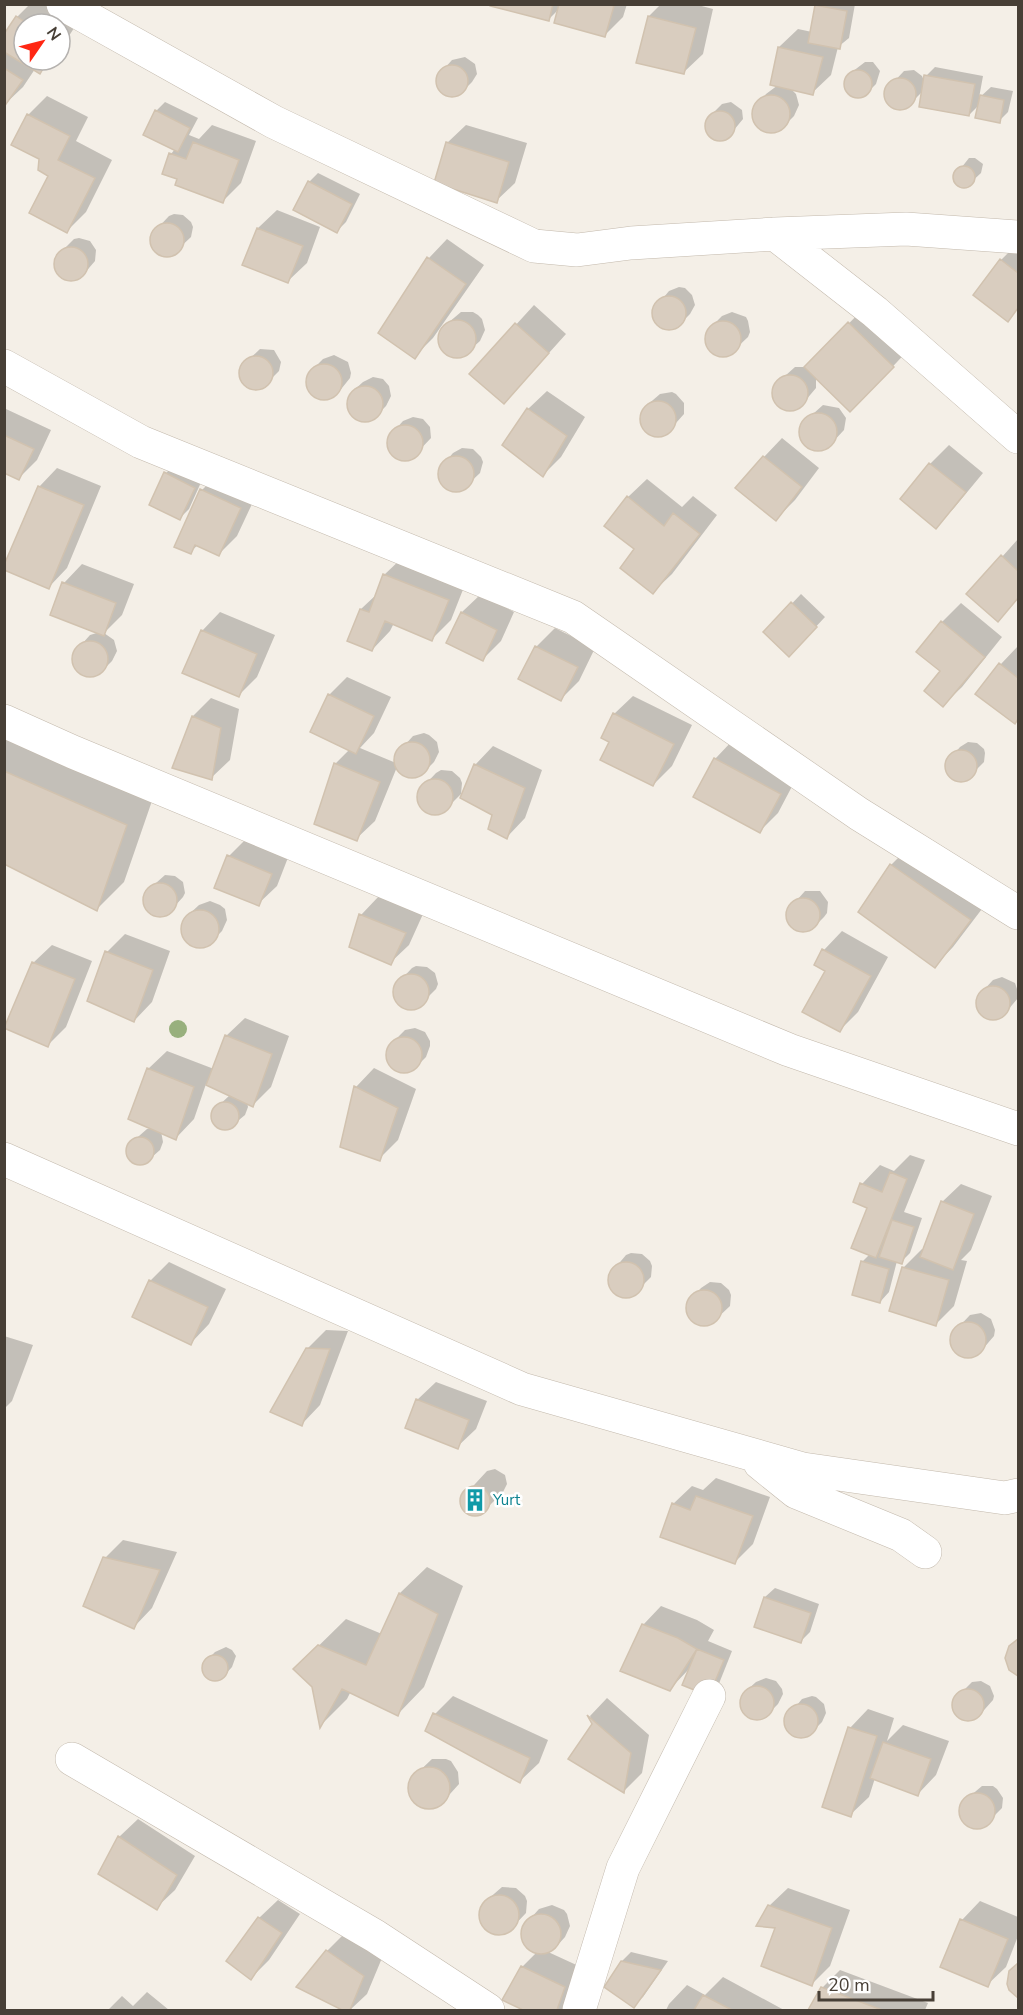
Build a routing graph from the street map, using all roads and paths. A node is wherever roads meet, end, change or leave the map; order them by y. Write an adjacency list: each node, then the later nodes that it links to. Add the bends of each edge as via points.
1 (63, 4): 2 (street, via 274,122 534,246 577,250)
2 (774, 234): 3 (street, via 906,229); 5 (street, via 875,312)
3 (1018, 237)
4 (4, 366): 7 (street, via 141,442 573,617 859,814)
5 (1018, 437)
6 (4, 721): 8 (street, via 789,1050)
7 (1018, 913)
8 (1018, 1129)
9 (4, 1159): 10 (street, via 522,1389)
10 (749, 1454): 11 (street, via 803,1469 1005,1498); 12 (street, via 796,1492 901,1535)
11 (1018, 1495)
12 (924, 1552)
13 (709, 1696): 16 (street, via 623,1868)
14 (72, 1759): 15 (street, via 375,1936)
15 (488, 2010)
16 (579, 2010)

